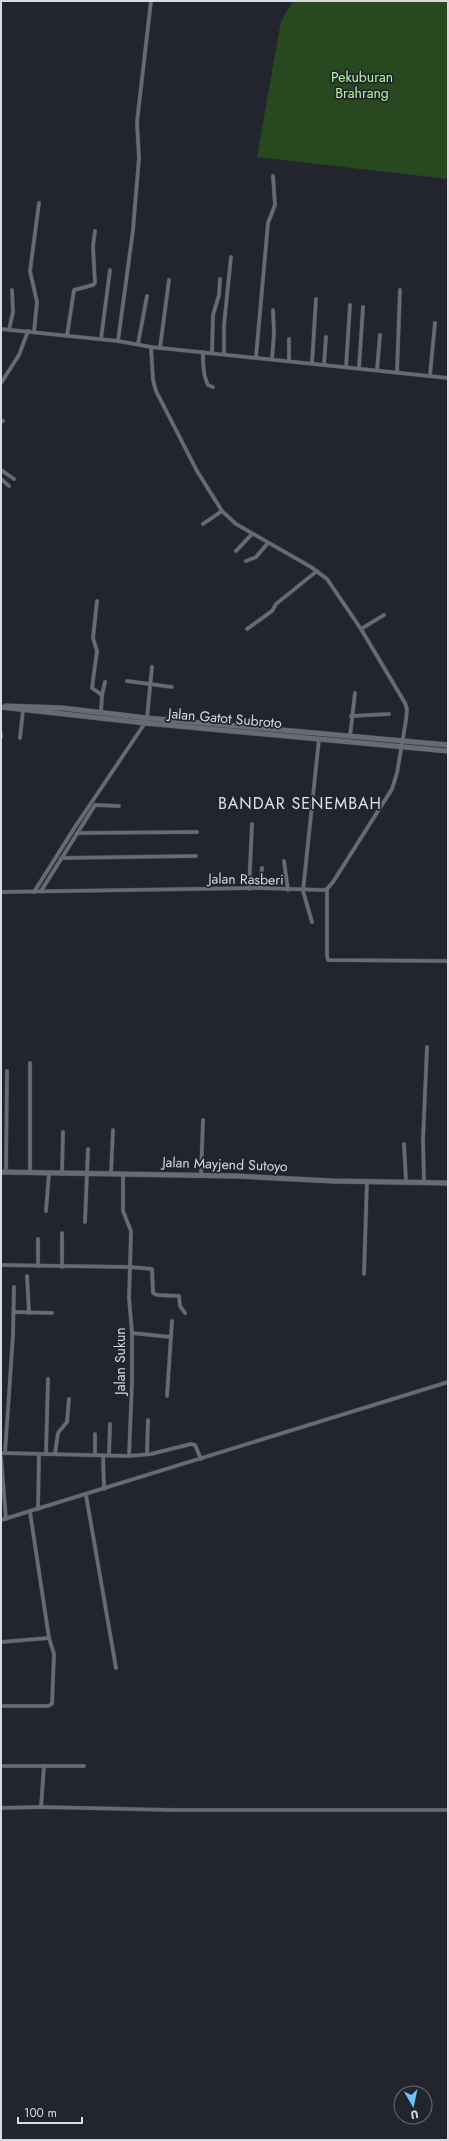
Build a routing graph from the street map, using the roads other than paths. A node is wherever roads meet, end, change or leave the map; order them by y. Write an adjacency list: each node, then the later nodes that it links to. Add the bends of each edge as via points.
1 (151, 1): 26 (street, via 137,122 139,158 133,230)
2 (273, 176): 33 (street, via 275,205 268,222)
3 (39, 203): 20 (street, via 30,271 37,302)
4 (95, 231): 22 (street, via 95,283 93,286 74,290)
5 (230, 257): 32 (street)
6 (110, 270): 24 (street)
7 (220, 279): 31 (street, via 213,315)
8 (169, 280): 29 (street)
9 (12, 290): 18 (street, via 13,312)
10 (400, 290): 41 (street)
11 (147, 296): 27 (street)
12 (316, 299): 36 (street)
13 (350, 305): 38 (street)
14 (363, 307): 39 (street)
15 (273, 310): 34 (street)
16 (435, 323): 42 (street)
17 (1, 328): 18 (street)
18 (9, 330): 19 (street)
19 (28, 331): 20 (street); 44 (street, via 19,355)
20 (34, 332): 22 (street)
21 (380, 335): 40 (street)
22 (67, 336): 24 (street)
23 (326, 337): 37 (street)
24 (101, 339): 26 (street)
25 (289, 339): 35 (street)
26 (118, 341): 27 (street)
27 (138, 344): 28 (street)
28 (151, 347): 29 (street); 50 (street, via 156,391 196,471)
29 (160, 348): 30 (street)
30 (203, 352): 31 (street); 45 (street, via 205,379 208,385)
31 (212, 353): 32 (street)
32 (224, 354): 33 (street)
33 (256, 357): 34 (street)
34 (272, 359): 35 (street)
35 (289, 361): 36 (street)
36 (312, 363): 37 (street)
37 (324, 364): 38 (street)
38 (346, 367): 39 (street)
39 (359, 368): 40 (street)
40 (376, 370): 41 (street)
41 (397, 372): 42 (street)
42 (430, 375): 43 (street)
43 (448, 378)
44 (1, 383)
45 (214, 387)
46 (1, 470): 48 (street)
47 (1, 479): 49 (street)
48 (14, 479)
49 (10, 486)
50 (222, 511): 51 (street); 52 (street)
51 (203, 524)
52 (252, 534): 53 (street); 54 (street)
53 (268, 543): 55 (street, via 256,557); 56 (street)
54 (236, 551)
55 (246, 561)
56 (317, 571): 59 (street, via 276,604 272,611); 60 (street, via 332,585)
57 (97, 601): 67 (street, via 93,638 98,651 92,688)
58 (384, 614): 60 (street)
59 (247, 629)
60 (361, 630): 77 (street, via 407,709)
61 (152, 667): 64 (street)
62 (127, 681): 64 (street)
63 (105, 682): 67 (street)
64 (149, 685): 65 (street); 73 (street)
65 (172, 687)
66 (355, 693): 72 (street)
67 (102, 695): 70 (street)
68 (1, 706): 69 (main road, Jalan Gatot Subroto); 70 (main road)
69 (22, 710): 73 (main road, Jalan Gatot Subroto); 75 (street)
70 (101, 712): 73 (main road)
71 (389, 714): 72 (street)
72 (352, 716): 74 (street)
73 (146, 721): 74 (main road); 76 (main road, Jalan Gatot Subroto); 95 (street)
74 (350, 736): 77 (main road)
75 (20, 738)
76 (319, 738): 79 (main road, Jalan Gatot Subroto); 93 (street)
77 (402, 740): 78 (main road); 79 (street)
78 (448, 745)
79 (401, 746): 80 (main road, Jalan Gatot Subroto); 91 (street, via 396,777 386,800)
80 (448, 751)
81 (119, 806): 84 (street, via 95,805)
82 (252, 824): 90 (street)
83 (197, 832): 84 (street)
84 (77, 833): 86 (street)
85 (196, 856): 86 (street)
86 (61, 858): 96 (street)
87 (284, 861): 92 (street)
88 (262, 868): 89 (street)
89 (260, 888): 90 (street, Jalan Rasberi); 92 (street, Jalan Rasberi)
90 (248, 889): 96 (street, Jalan Rasberi)
91 (327, 889): 93 (street, Jalan Rasberi); 98 (street, via 328,960)
92 (288, 890): 93 (street, Jalan Rasberi)
93 (304, 891): 97 (street)
94 (1, 892): 95 (street, Jalan Rasberi)
95 (34, 892): 96 (street, Jalan Rasberi)
96 (41, 892)
97 (312, 922)
98 (448, 961)
99 (427, 1046): 117 (street)
100 (30, 1063): 108 (street)
101 (7, 1071): 107 (street)
102 (203, 1120): 114 (street)
103 (113, 1130): 110 (street)
104 (63, 1132): 112 (street)
105 (404, 1144): 116 (street)
106 (88, 1149): 113 (street)
107 (3, 1172): 108 (main road, Jalan Mayjend Sutoyo)
108 (30, 1173): 109 (main road, Jalan Mayjend Sutoyo)
109 (49, 1173): 112 (main road, Jalan Mayjend Sutoyo); 119 (street)
110 (111, 1173): 111 (main road, Jalan Mayjend Sutoyo); 113 (main road, Jalan Mayjend Sutoyo)
111 (123, 1173): 114 (main road, Jalan Mayjend Sutoyo); 126 (street, Jalan Sukun, via 123,1211 131,1231)
112 (62, 1174): 113 (main road, Jalan Mayjend Sutoyo)
113 (87, 1174): 120 (street)
114 (201, 1175): 115 (main road, Jalan Mayjend Sutoyo)
115 (367, 1181): 116 (main road, Jalan Mayjend Sutoyo); 127 (street)
116 (406, 1181): 117 (main road, Jalan Mayjend Sutoyo)
117 (424, 1182): 118 (main road, Jalan Mayjend Sutoyo)
118 (448, 1183)
119 (46, 1211)
120 (85, 1222)
121 (62, 1233): 125 (street)
122 (38, 1239): 124 (street)
123 (1, 1265): 124 (street)
124 (38, 1266): 125 (street)
125 (62, 1267): 126 (street)
126 (130, 1267): 133 (street, via 152,1268 153,1293 178,1296); 135 (street, Jalan Sukun)
127 (364, 1274)
128 (27, 1276): 131 (street)
129 (14, 1287): 130 (street)
130 (14, 1312): 131 (street); 144 (street)
131 (29, 1313): 132 (street)
132 (52, 1313)
133 (185, 1313)
134 (172, 1321): 136 (street)
135 (132, 1333): 136 (street); 152 (street, Jalan Sukun)
136 (171, 1337): 139 (street)
137 (48, 1379): 146 (street)
138 (448, 1382): 154 (street)
139 (167, 1396)
140 (69, 1399): 147 (street, via 66,1422 58,1433)
141 (148, 1420): 148 (street)
142 (110, 1424): 151 (street)
143 (95, 1434): 149 (street)
144 (3, 1453): 145 (street)
145 (39, 1454): 146 (street); 157 (street)
146 (46, 1454): 147 (street)
147 (55, 1454): 149 (street)
148 (147, 1454): 152 (street); 154 (street, via 191,1444 195,1446)
149 (95, 1455): 150 (street)
150 (103, 1455): 151 (street); 155 (street)
151 (109, 1455): 152 (street)
152 (129, 1456)
153 (1, 1457): 159 (street)
154 (201, 1459): 155 (street)
155 (104, 1489): 156 (street)
156 (86, 1495): 157 (street); 163 (street)
157 (38, 1509): 158 (street)
158 (30, 1512): 159 (street); 161 (street)
159 (6, 1519): 160 (street)
160 (1, 1520)
161 (49, 1638): 162 (street); 164 (street, via 54,1654 52,1704)
162 (1, 1642)
163 (116, 1668)
164 (1, 1706)
165 (1, 1766): 166 (street)
166 (44, 1766): 167 (street); 168 (street)
167 (84, 1766)
168 (40, 1807): 169 (street); 170 (street, via 162,1810)
169 (1, 1808)
170 (448, 1810)

